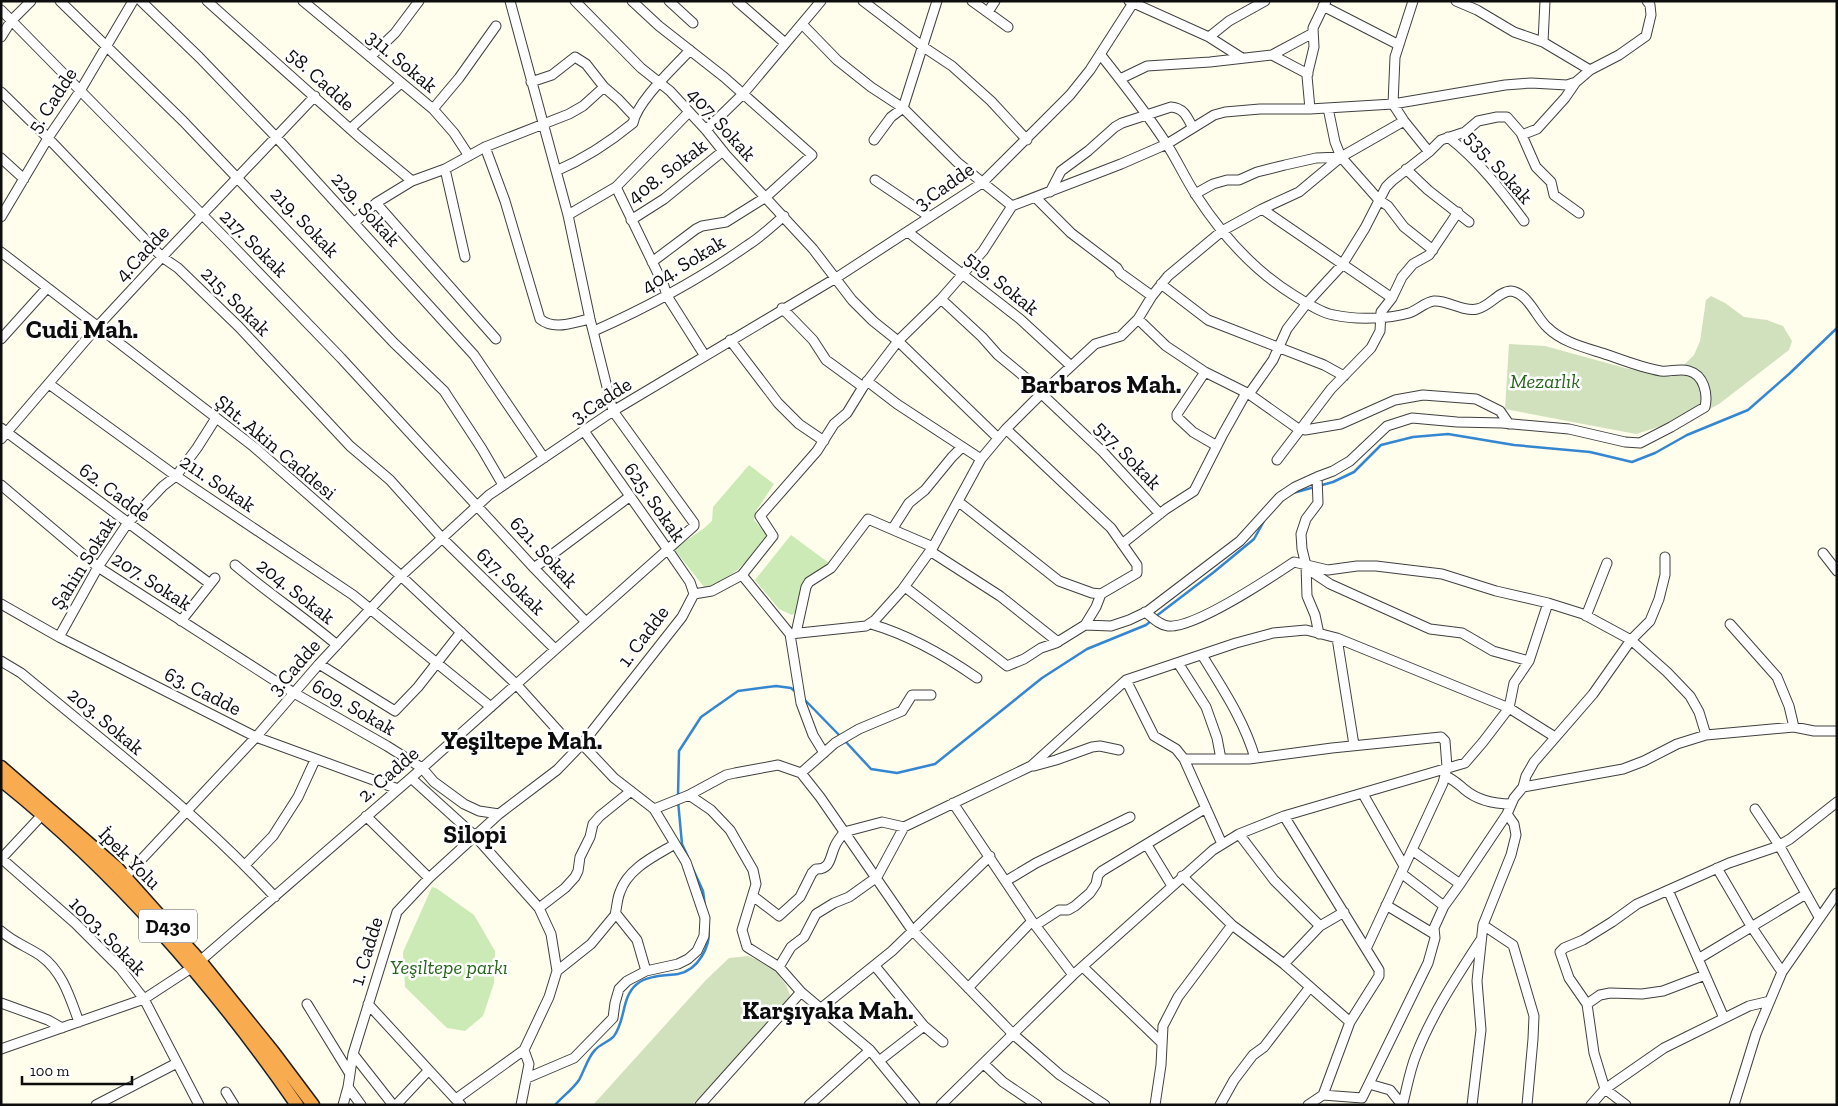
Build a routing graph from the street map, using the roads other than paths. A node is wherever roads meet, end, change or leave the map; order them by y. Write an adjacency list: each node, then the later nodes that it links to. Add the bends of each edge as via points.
1 (30, 1): 27 (street)
2 (60, 1): 38 (street, 219. Sokak)
3 (133, 1): 38 (street, 5. Cadde)
4 (141, 1): 72 (street, 229. Sokak)
5 (207, 1): 56 (street, 58. Cadde)
6 (303, 1): 43 (street, 311. Sokak)
7 (419, 1): 43 (street, via 395,33)
8 (510, 1): 49 (street)
9 (632, 1): 40 (street)
10 (669, 1): 28 (street)
11 (737, 1): 36 (street)
12 (821, 1): 29 (street)
13 (863, 1): 39 (street)
14 (937, 1): 39 (street)
15 (972, 1): 26 (street)
16 (995, 1): 26 (street)
17 (1265, 1): 33 (street, via 1229,21)
18 (1413, 1): 37 (street)
19 (1456, 1): 35 (street, via 1514,32)
20 (1545, 1): 35 (street)
21 (1647, 1): 45 (street, via 1651,15 1646,36)
22 (1131, 2): 33 (street); 41 (street, 3.Cadde)
23 (580, 3): 51 (street, 407. Sokak)
24 (1324, 4): 32 (street); 37 (street)
25 (1, 10): 27 (street, 217. Sokak)
26 (988, 12): 31 (street)
27 (11, 21): 34 (street); 53 (street, 217. Sokak)
28 (693, 23)
29 (802, 24): 36 (street); 58 (street, via 837,60)
30 (496, 26): 60 (street)
31 (1008, 27)
32 (1313, 33): 42 (street); 46 (street, via 1314,47)
33 (1209, 37): 44 (street)
34 (1, 38)
35 (1542, 42): 45 (street)
36 (785, 43): 55 (street)
37 (1399, 45): 57 (street, via 1395,57)
38 (106, 46): 53 (street, 5. Cadde); 86 (street, 219. Sokak)
39 (922, 46): 58 (street); 75 (street, via 952,66)
40 (690, 50): 51 (street); 55 (street)
41 (1100, 54): 47 (street); 75 (street, 3.Cadde, via 1070,95)
42 (1272, 55): 44 (street); 46 (street)
43 (370, 57): 48 (street, 311. Sokak)
44 (1242, 58): 47 (street, via 1147,66)
45 (1590, 70): 50 (street)
46 (1308, 74): 61 (street)
47 (1120, 78): 63 (street)
48 (401, 82): 60 (street, 311. Sokak); 68 (street)
49 (531, 82): 52 (street, via 552,74 575,57 586,64); 66 (street)
50 (1576, 82): 57 (street, via 1567,85 1505,85); 70 (street, via 1537,129)
51 (660, 83): 62 (street, 407. Sokak); 64 (street)
52 (604, 87): 64 (street); 66 (street, via 583,106)
53 (80, 91): 71 (street, 5. Cadde); 103 (street, 217. Sokak)
54 (1, 92): 71 (street, 215. Sokak)
55 (743, 94): 69 (street); 94 (street, via 812,155)
56 (316, 96): 68 (street, 58. Cadde); 72 (street, 4.Cadde)
57 (1393, 104): 59 (street); 65 (street)
58 (903, 108): 74 (street, via 891,117); 90 (street)
59 (1328, 108): 61 (street); 81 (street)
60 (433, 109): 80 (street, 311. Sokak)
61 (1310, 109): 67 (street, via 1225,112)
62 (688, 112): 69 (street, 407. Sokak); 91 (street)
63 (1146, 115): 67 (street, via 1177,108 1184,112); 76 (street); 92 (street, via 1115,127 1061,171)
64 (634, 116): 85 (street, via 633,123 621,133)
65 (1404, 121): 79 (street); 81 (street)
66 (544, 125): 77 (street); 85 (street)
67 (1193, 128): 76 (street)
68 (350, 129): 89 (street, 58. Cadde)
69 (706, 130): 78 (street, 407. Sokak)
70 (1522, 135): 73 (street, via 1507,117 1497,117 1478,121 1465,132); 101 (street, via 1536,167 1550,182 1554,195)
71 (48, 138): 87 (street, 5. Cadde); 115 (street, 215. Sokak)
72 (277, 138): 86 (street, 4.Cadde); 109 (street, 229. Sokak)
73 (1448, 138): 79 (street, via 1441,140); 108 (street, 535. Sokak, via 1468,153)
74 (874, 140)
75 (1027, 140): 90 (street, 3.Cadde)
76 (1167, 144): 92 (street); 93 (street)
77 (485, 147): 80 (street); 129 (street, via 505,201 540,319 548,326)
78 (723, 151): 94 (street, 407. Sokak); 107 (street, 408. Sokak, via 664,199)
79 (1429, 152): 84 (street)
80 (469, 156): 83 (street)
81 (1341, 157): 93 (street, via 1284,165 1239,180 1213,184); 96 (street); 99 (street, via 1299,192)
82 (1, 158): 87 (street)
83 (445, 169): 89 (street); 116 (street)
84 (1406, 169): 96 (street, via 1386,188); 100 (street)
85 (556, 171): 102 (street)
86 (237, 178): 103 (street, 4.Cadde); 164 (street, 219. Sokak, via 444,391)
87 (24, 179): 105 (street, 5. Cadde)
88 (875, 180): 106 (street)
89 (412, 181): 97 (street)
90 (982, 183): 98 (street); 106 (street, 3.Cadde)
91 (616, 187): 102 (street); 107 (street)
92 (1050, 192): 95 (street)
93 (1195, 194): 111 (street)
94 (766, 197): 104 (street, 407. Sokak); 117 (street, via 726,222 696,229)
95 (1036, 198): 98 (street); 124 (street, via 1071,233)
96 (1379, 200): 113 (street, via 1388,206 1404,227); 118 (street)
97 (376, 203): 109 (street); 135 (street)
98 (1012, 206): 119 (street)
99 (1262, 209): 111 (street); 118 (street)
100 (1458, 212): 110 (street); 113 (street)
101 (1579, 213)
102 (568, 215): 129 (street)
103 (202, 216): 115 (street, 4.Cadde); 167 (street, 217. Sokak, via 341,358)
104 (784, 216): 120 (street, 407. Sokak); 123 (street, 404. Sokak, via 750,244)
105 (1, 217)
106 (930, 217): 112 (street, 3.Cadde)
107 (631, 220): 117 (street)
108 (1524, 221)
109 (355, 222): 158 (street, 229. Sokak, via 474,355)
110 (1469, 222)
111 (1222, 231): 121 (street); 127 (street, via 1251,263)
112 (908, 232): 119 (street, 519. Sokak); 120 (street, 3.Cadde)
113 (1433, 250): 125 (street, via 1413,264 1402,277)
114 (1, 252): 122 (street, Şht. Akin Caddesi)
115 (162, 257): 132 (street, 4.Cadde); 171 (street, 215. Sokak, via 178,268 239,327 350,446 390,480)
116 (465, 257)
117 (652, 262): 123 (street)
118 (1342, 264): 125 (street); 127 (street)
119 (963, 274): 126 (street); 140 (street, 519. Sokak, via 1020,319)
120 (836, 278): 128 (street, 3.Cadde); 137 (street, 407. Sokak, via 852,300)
121 (1161, 284): 124 (street); 138 (street, via 1208,320)
122 (47, 288): 132 (street, Şht. Akin Caddesi); 134 (street)
123 (666, 296): 133 (street, 404. Sokak); 139 (street)
124 (1152, 296): 130 (street)
125 (1392, 298): 131 (street, via 1381,312)
126 (941, 299): 137 (street); 145 (street, 517. Sokak, via 998,356)
127 (1307, 304): 131 (street, via 1334,315); 138 (street)
128 (782, 308): 136 (street, 3.Cadde); 144 (street, via 813,340 826,360)
129 (590, 319): 133 (street)
130 (1138, 319): 140 (street, via 1121,336 1095,344); 141 (street, via 1166,346)
131 (1380, 319): 142 (street, via 1377,338 1371,348); 149 (street, via 1411,313 1436,301 1475,310 1487,306 1505,292 1513,291 1525,299 1547,327 1564,340 1661,371 1688,370 1701,379 1706,399 1705,407 1640,443 1569,429)
132 (97, 327): 143 (street, 4.Cadde); 148 (street, Şht. Akin Caddesi)
133 (594, 331): 147 (street)
134 (1, 339)
135 (496, 339)
136 (730, 340): 139 (street, 3.Cadde); 155 (street, via 778,403 799,424)
137 (898, 340): 144 (street); 154 (street, 407. Sokak)
138 (1278, 348): 142 (street); 146 (street)
139 (704, 356): 147 (street, 3.Cadde)
140 (1071, 366): 145 (street)
141 (1205, 372): 146 (street); 156 (street, via 1177,417)
142 (1344, 376): 151 (street)
143 (49, 384): 153 (street, 4.Cadde); 161 (street, 211. Sokak)
144 (865, 384): 155 (street); 157 (street)
145 (1043, 392): 150 (street); 168 (street, 517. Sokak)
146 (1247, 393): 151 (street); 156 (street)
147 (613, 411): 152 (street, 3.Cadde); 174 (street, 2. Cadde, via 694,523)
148 (216, 418): 161 (street, Şahin Sokak); 184 (street, Şht. Akin Caddesi, via 254,447)
149 (1509, 424): 151 (street, via 1500,411 1476,399 1423,395 1395,400 1341,424); 162 (street, via 1412,418 1387,426 1350,461)
150 (1006, 429): 154 (street); 172 (street, via 1111,528)
151 (1302, 430): 160 (street)
152 (584, 431): 158 (street, 3.Cadde); 165 (street, 625. Sokak)
153 (3, 433): 169 (street, 62. Cadde)
154 (998, 438): 159 (street)
155 (824, 441): 183 (street, via 760,516 773,536)
156 (1217, 446): 168 (street, via 1194,491)
157 (962, 447): 159 (street); 170 (street, via 925,490 909,503)
158 (544, 458): 164 (street, 3.Cadde)
159 (981, 459): 166 (street)
160 (1277, 460)
161 (176, 476): 169 (street, Şahin Sokak); 190 (street, 211. Sokak)
162 (1317, 479): 179 (street, via 1318,502 1306,519 1301,534); 191 (street, via 1280,497 1240,542)
163 (1, 485): 180 (street, 207. Sokak)
164 (503, 485): 167 (street, 3.Cadde)
165 (629, 497): 174 (street, 625. Sokak); 181 (street)
166 (959, 502): 173 (street); 187 (street, via 1059,581)
167 (477, 505): 171 (street, 3.Cadde); 181 (street, 621. Sokak)
168 (1160, 514): 172 (street)
169 (127, 524): 180 (street, Şahin Sokak); 193 (street, 62. Cadde, via 212,581)
170 (893, 528): 173 (street); 199 (street, via 868,519 831,568 806,586)
171 (442, 538): 184 (street, 3.Cadde); 206 (street, 617. Sokak)
172 (1122, 544): 187 (street, via 1137,565 1137,573)
173 (932, 549): 185 (street); 204 (street, via 1000,596)
174 (667, 550): 186 (street, 625. Sokak, via 690,582); 194 (street, 2. Cadde)
175 (1823, 552): 182 (street)
176 (1665, 557): 203 (street, via 1665,575 1650,621)
177 (1607, 563): 192 (street)
178 (235, 565): 205 (street, 204. Sokak)
179 (1306, 565): 188 (street, via 1328,570 1376,566 1442,574); 191 (street, via 1294,562 1206,615 1182,624 1168,626); 200 (street, via 1307,596); 209 (street, via 1330,584 1430,629 1462,633 1493,651)
180 (98, 567): 193 (street, 207. Sokak); 201 (street, Şahin Sokak)
181 (534, 568): 194 (street, 621. Sokak)
182 (1837, 570)
183 (742, 575): 186 (street, via 712,591); 199 (street)
184 (401, 576): 190 (street, 3.Cadde); 198 (street, Şht. Akin Caddesi)
185 (904, 586): 195 (street); 204 (street, via 1007,666)
186 (694, 594): 226 (street, 1. Cadde, via 682,616)
187 (1101, 594): 197 (street)
188 (1548, 603): 192 (street); 209 (street)
189 (1, 604): 201 (street, 63. Cadde)
190 (370, 609): 205 (street, 3.Cadde); 210 (street, 211. Sokak)
191 (1145, 612): 197 (street, via 1111,626)
192 (1586, 616): 203 (street)
193 (181, 621): 216 (street, 207. Sokak)
194 (586, 622): 206 (street, 2. Cadde)
195 (870, 624): 199 (street); 213 (street, via 918,642)
196 (1730, 624): 220 (street, via 1777,677)
197 (1085, 625): 204 (street)
198 (460, 632): 210 (street); 215 (street, Şht. Akin Caddesi)
199 (793, 633): 229 (street, via 801,703)
200 (1320, 634): 202 (street); 207 (street, via 1306,630 1274,633)
201 (59, 637): 225 (street, 63. Cadde)
202 (1337, 638): 219 (street); 227 (street)
203 (1631, 640): 223 (street, via 1690,696); 224 (street, via 1593,694)
204 (1058, 642)
205 (337, 645): 212 (street, 3.Cadde)
206 (555, 649): 215 (street, 2. Cadde)
207 (1202, 654): 211 (street); 230 (street, via 1249,738)
208 (1, 661): 252 (street, 203. Sokak, via 21,673)
209 (1528, 661): 219 (street, via 1514,683)
210 (435, 663): 212 (street, via 395,711); 218 (street, 211. Sokak)
211 (1178, 663): 214 (street); 232 (street, via 1206,707)
212 (319, 664): 216 (street, 3.Cadde)
213 (977, 678)
214 (1126, 680): 231 (street, via 1154,736 1176,749); 234 (street)
215 (516, 684): 218 (street, 2. Cadde); 222 (street, Şht. Akin Caddesi)
216 (294, 694): 225 (street, 3.Cadde); 236 (street, 609. Sokak)
217 (931, 695): 229 (street, via 912,695 902,711 844,737)
218 (491, 707): 236 (street, 2. Cadde)
219 (1509, 708): 224 (street); 237 (street, via 1465,763)
220 (1794, 727): 221 (street); 223 (street)
221 (1837, 731)
222 (561, 734)
223 (1706, 736): 241 (street, via 1677,744 1623,769)
224 (1555, 737): 241 (street, via 1534,762)
225 (256, 738): 233 (street, 63. Cadde); 252 (street, 3.Cadde)
226 (582, 744): 243 (street); 254 (street, 1. Cadde, via 557,770)
227 (1354, 745): 230 (street); 237 (street, via 1441,737 1445,741)
228 (1118, 750): 234 (street, via 1092,747)
229 (824, 753): 238 (street)
230 (1254, 758): 232 (street)
231 (1184, 759): 232 (street); 249 (street)
232 (1221, 759)
233 (315, 760): 242 (street, 63. Cadde); 270 (street, via 298,796 272,836)
234 (1031, 766): 246 (street)
235 (1, 767): 274 (highway, İpek Yolu / D430)
236 (422, 768): 239 (street, 2. Cadde); 254 (street, 609. Sokak, via 434,782 464,804 479,811)
237 (1446, 771): 245 (street); 248 (street, via 1474,796 1486,802); 267 (street)
238 (801, 773): 244 (street, via 778,765 744,771 726,775); 260 (street)
239 (411, 778): 242 (street, 2. Cadde); 262 (street)
240 (1, 780): 253 (highway, D430)
241 (1523, 787): 248 (street)
242 (398, 789): 256 (street, 2. Cadde)
243 (631, 791): 250 (street); 287 (street, via 593,824 575,877)
244 (688, 794): 250 (street); 283 (street, via 711,810 730,830 753,870 756,884)
245 (1363, 794): 257 (street); 272 (street)
246 (953, 802): 259 (street); 268 (street)
247 (1837, 802): 266 (street)
248 (1512, 804): 255 (street)
249 (1206, 808): 264 (street); 265 (street)
250 (654, 809): 263 (street)
251 (1755, 809): 266 (street)
252 (187, 811): 270 (street, 203. Sokak); 274 (street, 3.Cadde)
253 (42, 814): 269 (street); 302 (highway, D430)
254 (499, 814): 262 (street, 1. Cadde)
255 (1507, 814): 278 (street); 293 (street, via 1516,835)
256 (366, 816): 275 (street); 284 (street, 2. Cadde)
257 (1284, 816): 261 (street); 288 (street)
258 (1130, 817): 277 (street)
259 (904, 827): 260 (street, via 882,822); 276 (street)
260 (844, 832): 276 (street); 283 (street, via 826,867 812,873 800,897 785,912 779,916)
261 (1239, 834): 265 (street); 294 (street, via 1274,880)
262 (475, 836): 275 (street, 1. Cadde); 287 (street)
263 (675, 844): 289 (street, via 637,868 623,885); 308 (street, via 686,862 705,918 704,936 697,951 688,959)
264 (1147, 844): 279 (street); 291 (street, via 1102,871 1090,893 1075,906)
265 (1222, 844): 273 (street)
266 (1779, 845): 271 (street); 282 (street)
267 (1412, 850): 272 (street); 278 (street)
268 (990, 856): 277 (street); 296 (street)
269 (2, 859): 315 (street, 1003. Sokak, via 75,923 120,968)
270 (245, 865): 284 (street, 203. Sokak)
271 (1718, 868): 280 (street); 295 (street)
272 (1403, 869): 285 (street); 286 (street)
273 (1182, 876): 279 (street); 292 (street)
274 (125, 878): 302 (highway, İpek Yolu / D430)
275 (429, 878): 319 (street, 1. Cadde, via 397,912)
276 (877, 878): 296 (street); 305 (street, via 849,898 816,914 804,937 791,947)
277 (1006, 881): 291 (street)
278 (1460, 884): 286 (street)
279 (1172, 886): 306 (street)
280 (1668, 890): 301 (street); 320 (street, via 1637,904 1560,952 1569,978)
281 (1837, 893): 290 (street)
282 (1806, 894): 290 (street); 295 (street)
283 (753, 896): 305 (street, via 742,930 747,947)
284 (275, 897): 302 (street, 2. Cadde)
285 (1386, 905): 298 (street); 300 (street)
286 (1444, 906): 298 (street)
287 (539, 908): 307 (street, via 551,934)
288 (1344, 912): 294 (street); 300 (street)
289 (616, 915): 307 (street, via 591,944); 308 (street, via 637,940)
290 (1820, 917): 309 (street)
291 (1034, 923): 310 (street); 313 (street)
292 (1232, 925): 303 (street); 329 (street, via 1178,997 1163,1026)
293 (1482, 925): 299 (street); 368 (street, via 1513,944 1534,1016)
294 (1320, 926): 303 (street)
295 (1751, 926): 301 (street); 309 (street)
296 (912, 930): 304 (street); 313 (street)
297 (1, 931): 323 (street, via 53,967 64,984)
298 (1434, 934): 340 (street, via 1428,963)
299 (1481, 939): 347 (street, via 1432,1018 1415,1057); 367 (street, via 1477,981 1481,1030)
300 (1366, 949): 324 (street, via 1379,970 1379,976)
301 (1698, 959): 311 (street)
302 (196, 964): 315 (street, 2. Cadde); 351 (highway, D430); 352 (highway, İpek Yolu / D430, via 274,1053)
303 (1284, 964): 312 (street)
304 (875, 966): 321 (street); 325 (street)
305 (779, 967): 314 (street)
306 (1083, 967): 310 (street); 329 (street)
307 (557, 971): 331 (street, via 549,997)
308 (646, 971): 339 (street, via 619,989 613,1018 574,1058)
309 (1782, 972): 316 (street)
310 (1073, 975): 327 (street)
311 (1705, 975): 320 (street, via 1663,991 1600,995); 322 (street)
312 (1310, 987): 324 (street); 365 (street, via 1264,1047 1253,1055)
313 (968, 988): 327 (street)
314 (801, 992): 321 (street); 358 (street)
315 (144, 999): 323 (street, 2. Cadde); 335 (street, 1003. Sokak)
316 (1770, 1001): 322 (street, via 1749,1006); 371 (street)
317 (1, 1003): 326 (street)
318 (307, 1004): 338 (street)
319 (368, 1004): 333 (street, 1. Cadde); 337 (street)
320 (1587, 1004): 342 (street, via 1594,1052)
321 (820, 1009): 332 (street)
322 (1724, 1018): 342 (street, via 1664,1048)
323 (79, 1022): 326 (street, 2. Cadde)
324 (1350, 1022): 344 (street)
325 (924, 1026): 328 (street); 334 (street)
326 (62, 1028): 330 (street, 2. Cadde)
327 (1013, 1034): 336 (street); 363 (street, via 1060,1075)
328 (943, 1042)
329 (1162, 1043): 364 (street)
330 (1, 1049)
331 (524, 1050): 339 (street, via 529,1064); 346 (street)
332 (870, 1050): 334 (street); 359 (street)
333 (353, 1054): 338 (street, 1. Cadde); 355 (street)
334 (878, 1061): 360 (street)
335 (177, 1064): 348 (street); 349 (street, 1003. Sokak)
336 (984, 1064): 345 (street); 362 (street, via 1003,1082)
337 (428, 1071): 346 (street); 356 (street)
338 (350, 1074): 341 (street, 1. Cadde)
339 (527, 1078): 357 (street)
340 (1368, 1084): 344 (street, via 1362,1098); 347 (street, via 1390,1090)
341 (348, 1087): 353 (street, 1. Cadde); 354 (street)
342 (1605, 1089): 369 (street); 370 (street)
343 (226, 1092): 350 (street)
344 (1323, 1095): 366 (street)
345 (953, 1101): 361 (street)
346 (458, 1102)
347 (1403, 1104)
348 (96, 1105)
349 (199, 1105)
350 (234, 1105)
351 (297, 1105)
352 (314, 1105)
353 (343, 1105)
354 (362, 1105)
355 (392, 1105)
356 (396, 1105)
357 (521, 1105)
358 (700, 1105)
359 (809, 1105)
360 (915, 1105)
361 (942, 1105)
362 (1037, 1105)
363 (1105, 1105)
364 (1155, 1105)
365 (1220, 1105)
366 (1308, 1105)
367 (1472, 1105)
368 (1528, 1105)
369 (1591, 1105)
370 (1626, 1105)
371 (1734, 1105)

